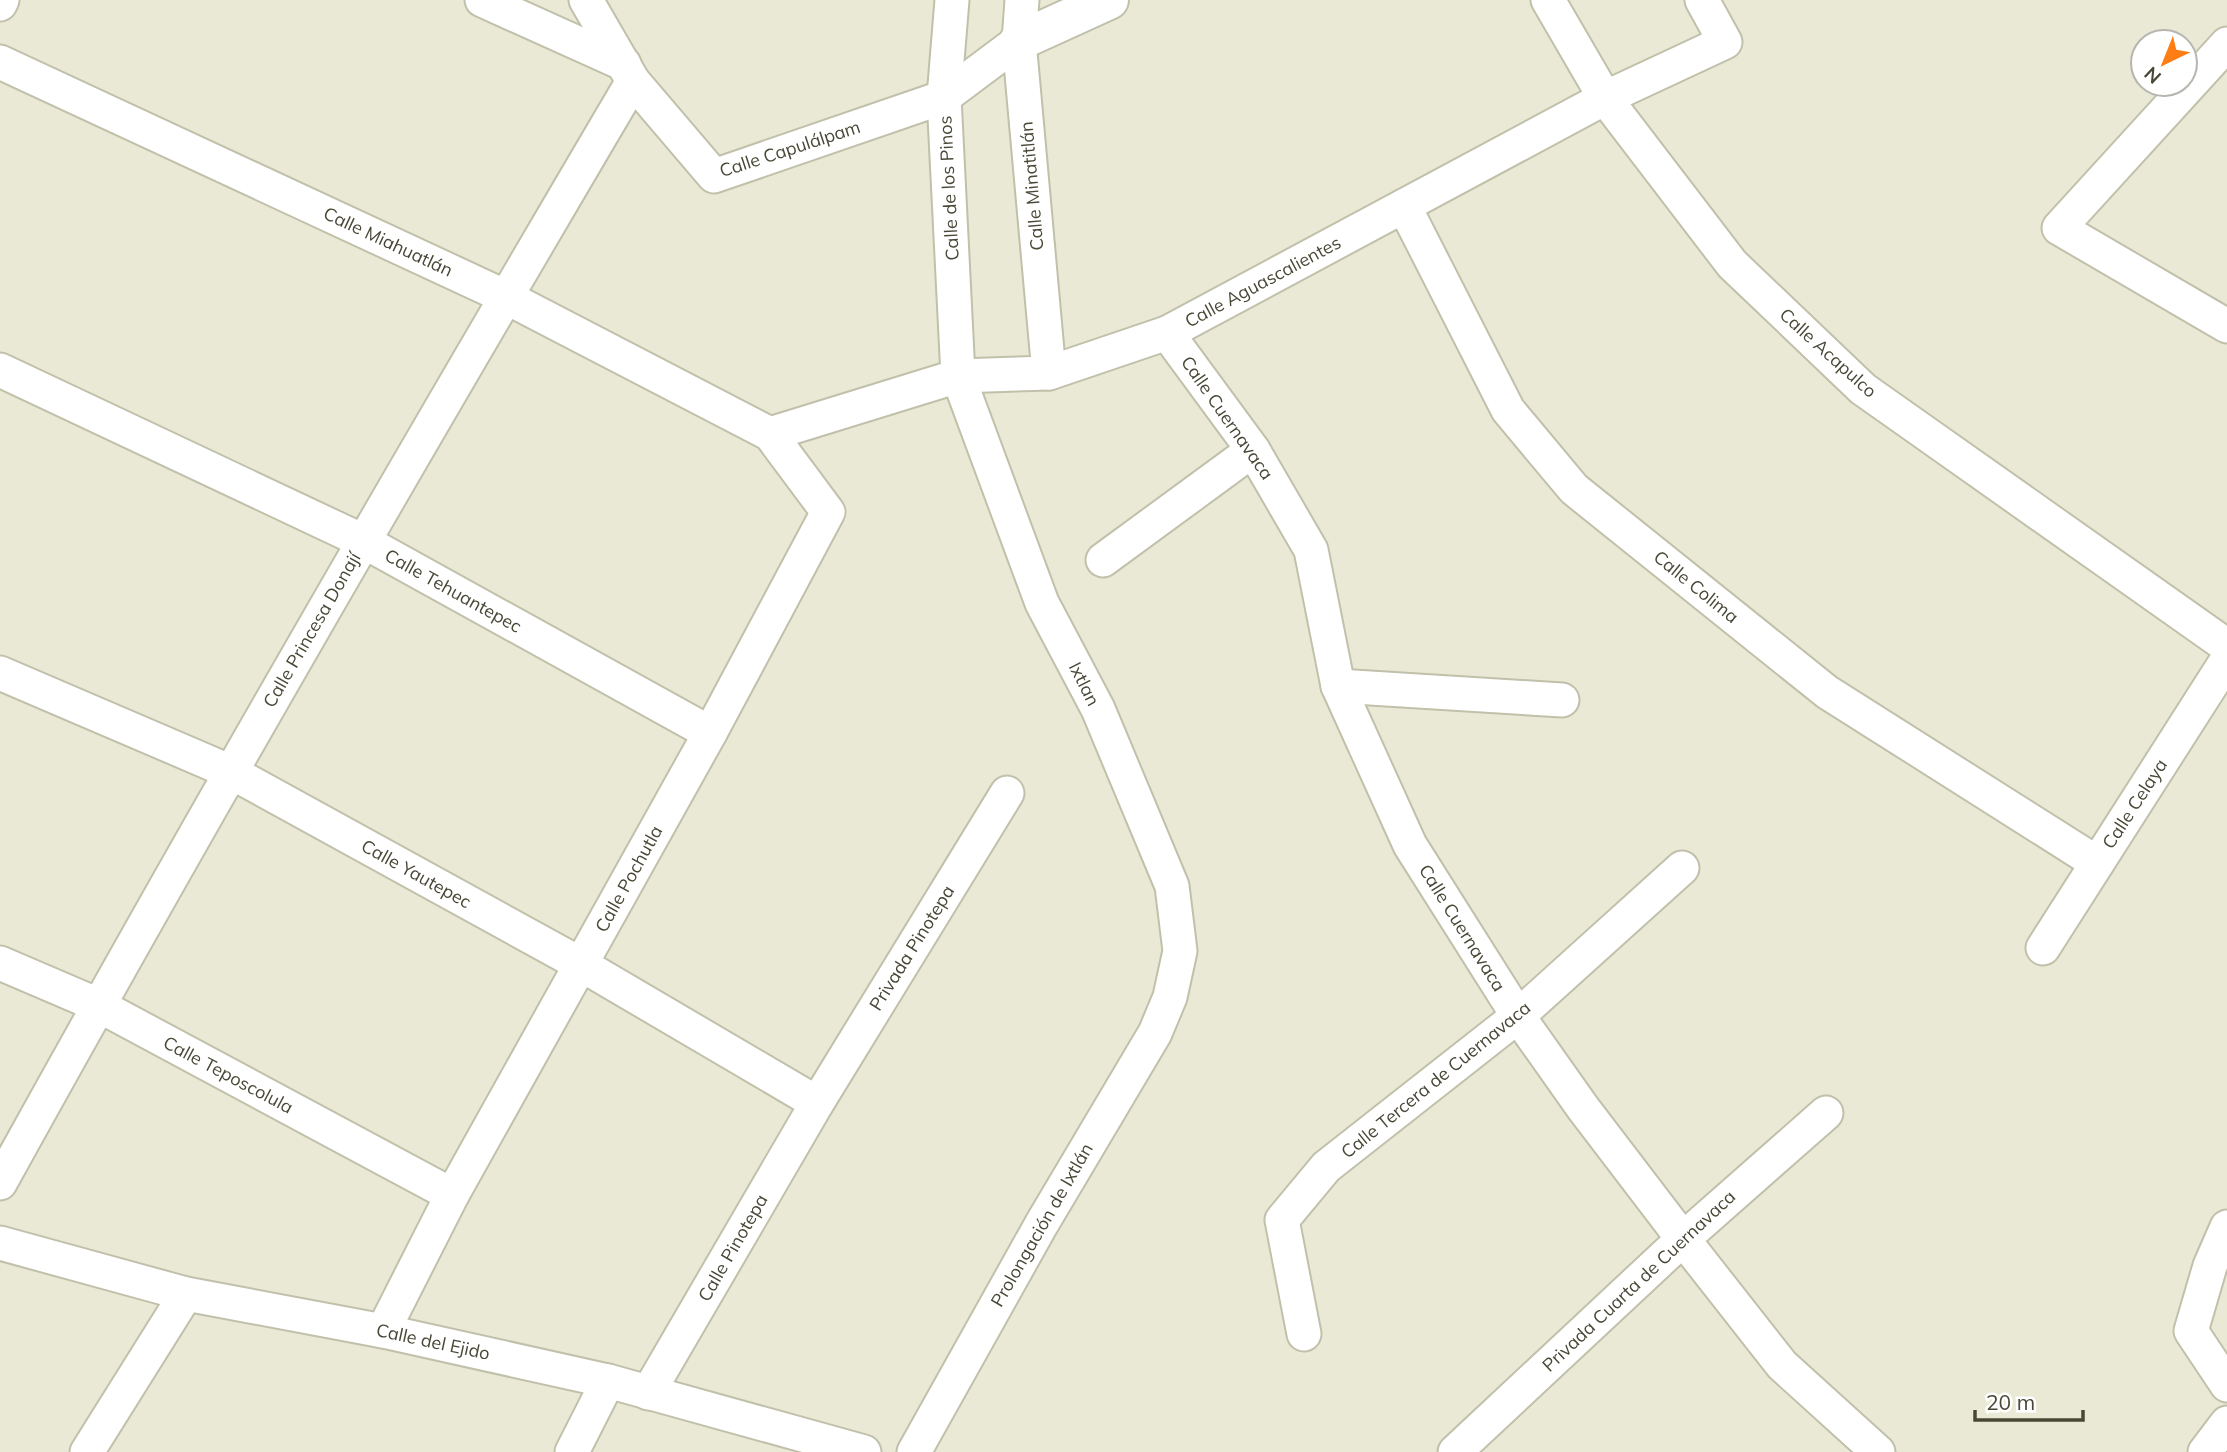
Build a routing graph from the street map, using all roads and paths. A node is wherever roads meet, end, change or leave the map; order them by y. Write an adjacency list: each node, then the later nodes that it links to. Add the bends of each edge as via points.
1 (482, 0): 11 (street)
2 (586, 0): 11 (street, Calle Capulálpam)
3 (952, 0): 12 (street, Calle de los Pinos)
4 (1021, 0): 8 (street, Calle Minatitlán)
5 (1109, 0): 8 (street)
6 (1548, 0): 13 (street, Calle Acapulco)
7 (1702, 0): 13 (street, Calle Aguascalientes, via 1725,41)
8 (1019, 41): 12 (street, Calle Capulálpam); 19 (street, Calle Minatitlán)
9 (2227, 44): 16 (street, via 2059,228)
10 (0, 62): 15 (street, Calle Miahuatlán)
11 (629, 72): 12 (street, Calle Capulálpam, via 714,176); 15 (street, Calle Princesa Donají)
12 (944, 97): 20 (street, Calle de los Pinos)
13 (1605, 98): 14 (street, Calle Aguascalientes); 25 (street, Calle Acapulco, via 1732,264 1863,389)
14 (1404, 206): 17 (street, Calle Aguascalientes); 33 (street, Calle Colima, via 1507,410 1574,489 1827,692)
15 (506, 297): 21 (street, Calle Miahuatlán); 23 (street, Calle Princesa Donají)
16 (2227, 326)
17 (1167, 333): 19 (street, Calle Aguascalientes); 22 (street, Calle Cuernavaca)
18 (0, 370): 23 (street, Calle Tehuantepec)
19 (1049, 373): 20 (street, Calle Aguascalientes)
20 (958, 376): 21 (street, Calle Aguascalientes); 38 (street, Ixtlan, via 1042,603 1097,709 1172,886 1180,951)
21 (770, 435): 30 (street, Calle Pochutla, via 828,512)
22 (1253, 450): 24 (street); 28 (street, Calle Cuernavaca, via 1311,550)
23 (363, 541): 30 (street, Calle Tehuantepec); 31 (street, Calle Princesa Donají)
24 (1103, 560)
25 (2227, 646)
26 (2227, 660): 33 (street, Calle Celaya)
27 (0, 673): 31 (street, Calle Yautepec)
28 (1338, 686): 29 (street); 40 (street, Calle Cuernavaca, via 1410,845)
29 (1562, 700)
30 (710, 733): 37 (street, Calle Pochutla)
31 (231, 772): 37 (street, Calle Yautepec); 39 (street, Calle Princesa Donají)
32 (1007, 793): 41 (street, Privada Pinotepa)
33 (2097, 863): 35 (street, Calle Celaya)
34 (1682, 868): 40 (street, Calle Tercera de Cuernavaca)
35 (2043, 948)
36 (0, 963): 39 (street, Calle Teposcolula)
37 (582, 965): 41 (street, Calle Yautepec); 44 (street, Calle Pochutla)
38 (1170, 997): 58 (street, Prolongación de Ixtlán, via 1155,1033)
39 (98, 1005): 43 (street, Calle Princesa Donají); 44 (street, Calle Teposcolula)
40 (1518, 1016): 46 (street, Calle Cuernavaca); 50 (street, Calle Tercera de Cuernavaca, via 1326,1167 1282,1220)
41 (817, 1104): 53 (street, Calle Pinotepa)
42 (1826, 1113): 46 (street, Privada Cuarta de Cuernavaca)
43 (0, 1183)
44 (452, 1195): 49 (street, Calle Pochutla)
45 (2227, 1227): 52 (street, via 2191,1331)
46 (1683, 1239): 59 (street, Privada Cuarta de Cuernavaca); 60 (street, Calle Cuernavaca, via 1782,1365)
47 (0, 1243): 48 (street, Calle del Ejido)
48 (186, 1294): 49 (street, Calle del Ejido); 55 (street)
49 (383, 1331): 51 (street, Calle del Ejido)
50 (1304, 1334)
51 (607, 1381): 53 (street, Calle del Ejido); 56 (street)
52 (2227, 1385)
53 (649, 1393): 57 (street, Calle del Ejido)
54 (2227, 1423): 61 (street)
55 (87, 1452)
56 (572, 1452)
57 (864, 1452)
58 (914, 1452)
59 (1455, 1452)
60 (1878, 1452)
61 (2205, 1452)

